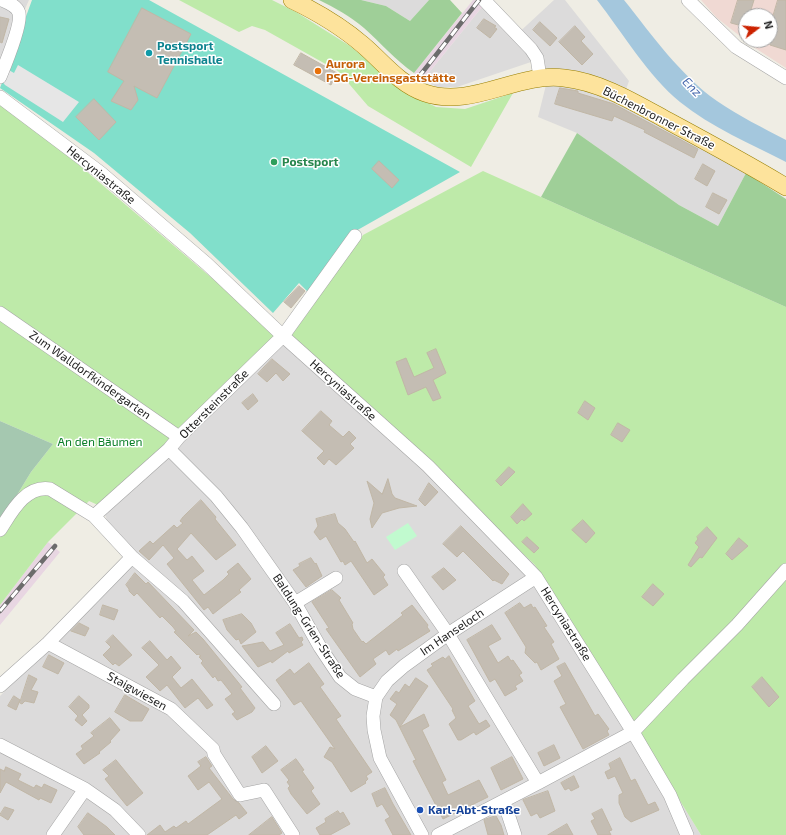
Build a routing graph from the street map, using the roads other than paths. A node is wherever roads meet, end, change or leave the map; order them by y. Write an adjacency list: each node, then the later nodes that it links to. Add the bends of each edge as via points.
1 (2, 0): 5 (street, via 13,5 19,13 19,23)
2 (292, 0): 6 (main road, Büchenbronner Straße, via 345,30 397,78 423,93 443,97 464,96)
3 (484, 0): 6 (street, via 531,49 537,58)
4 (688, 0): 7 (street, via 736,47)
5 (0, 77)
6 (540, 77): 9 (main road, Büchenbronner Straße, via 564,78 593,84 714,145)
7 (786, 78)
8 (0, 97): 12 (street, Hercyniastraße, via 101,173 207,264)
9 (786, 187)
10 (356, 236): 12 (street, Ottersteinstraße)
11 (0, 313): 13 (street, Zum Walldorfkindergarten)
12 (283, 336): 13 (street, Ottersteinstraße); 20 (street, Hercyniastraße, via 428,466)
13 (179, 437): 14 (street, Ottersteinstraße)
14 (169, 449): 15 (street, Ottersteinstraße); 22 (street, Baldung-Grien-Straße, via 216,496)
15 (94, 516): 16 (street, via 50,489 43,488 20,499); 17 (street)
16 (0, 530)
17 (132, 557): 24 (street); 27 (street, via 183,601)
18 (786, 570): 28 (street)
19 (404, 571): 23 (street)
20 (536, 577): 23 (street, Im Hanseloch); 28 (street, Hercyniastraße)
21 (336, 578): 22 (street)
22 (295, 603): 26 (street, Baldung-Grien-Straße, via 340,677 355,688)
23 (448, 634): 26 (street, Im Hanseloch, via 404,666 387,681); 30 (street)
24 (48, 643): 25 (street); 35 (street, Staigwiesen, via 171,709 213,748 214,754 240,795 264,790)
25 (0, 686)
26 (376, 696): 36 (street, via 373,716 380,758)
27 (274, 704)
28 (634, 732): 30 (street); 39 (street, Hercyniastraße, via 670,795)
29 (0, 745): 31 (street)
30 (538, 783): 32 (street)
31 (85, 789): 33 (street); 34 (street, via 115,810)
32 (504, 802): 37 (street); 38 (street)
33 (53, 835)
34 (139, 835)
35 (293, 835)
36 (422, 835)
37 (438, 835)
38 (515, 835)
39 (687, 835)

